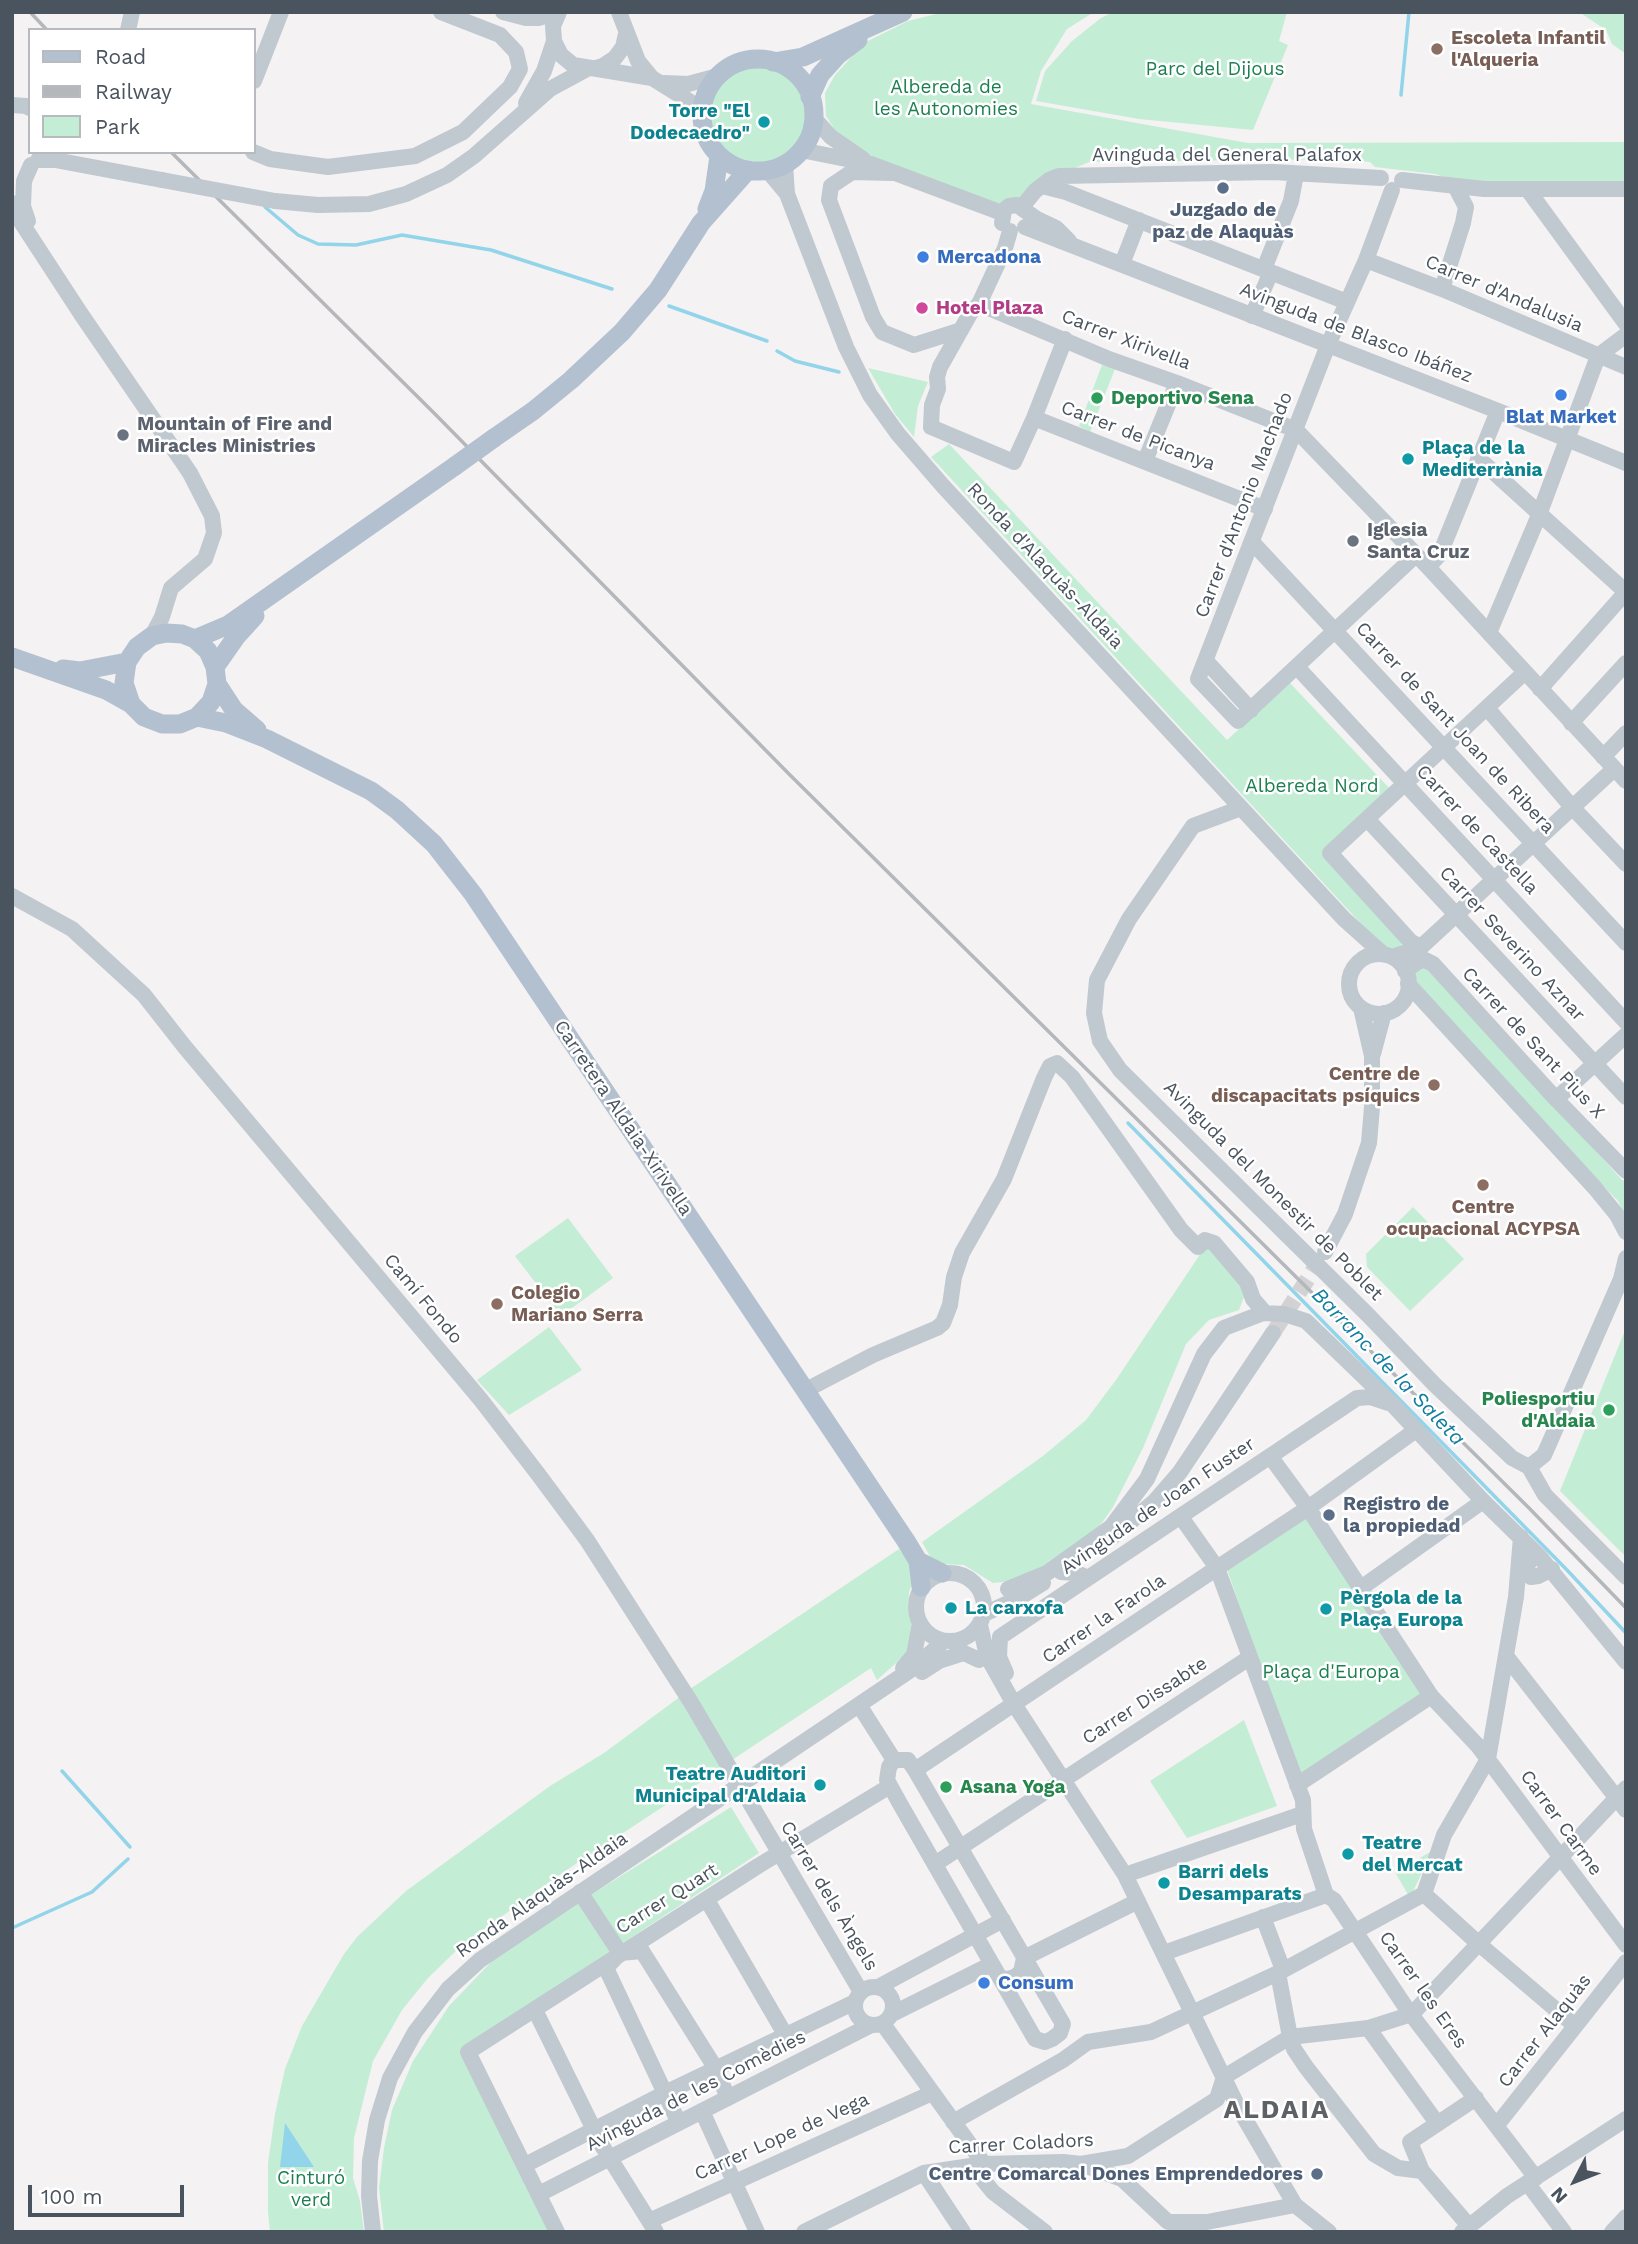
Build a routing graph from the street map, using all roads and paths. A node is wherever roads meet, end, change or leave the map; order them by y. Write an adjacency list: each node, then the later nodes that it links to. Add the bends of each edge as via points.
1 (281, 12): 12 (street)
2 (441, 12): 19 (street, via 500,35 516,51 520,69 510,87 463,132 415,156 328,167)
3 (503, 12): 4 (street, via 538,18)
4 (558, 12): 9 (street)
5 (619, 12): 8 (street)
6 (903, 12): 7 (main road)
7 (878, 24): 10 (main road, via 803,57); 15 (main road, via 820,75)
8 (626, 34): 11 (street, via 615,58); 14 (street, via 638,61)
9 (554, 41): 11 (street, via 573,65); 17 (street, via 536,86)
10 (773, 62): 13 (main road, via 745,61); 15 (main road, via 796,75)
11 (589, 69): 14 (street); 17 (street, via 550,89)
12 (256, 76)
13 (718, 76): 14 (street, via 688,85); 16 (main road, via 706,94)
14 (658, 80): 16 (street, via 690,101)
15 (812, 107): 18 (main road, via 810,134); 23 (street, via 831,136)
16 (702, 116): 21 (main road, via 706,137)
17 (512, 121): 26 (street, bridge, via 447,175 406,194 369,204 275,201)
18 (801, 150): 23 (street); 24 (main road)
19 (256, 153)
20 (74, 154): 26 (street)
21 (719, 156): 24 (main road, via 733,165); 39 (main road, via 714,191)
22 (37, 159): 25 (street); 26 (street); 40 (street, via 24,181 23,205)
23 (871, 164): 27 (street)
24 (767, 168): 39 (main road); 95 (street, Ronda d'Alaquàs-Aldaia, via 787,194 846,347 870,395 898,435)
25 (12, 169)
26 (117, 172)
27 (893, 173): 37 (street, via 1002,213 1009,206); 49 (street, via 852,172 831,186 829,200 873,317 882,332 914,345)
28 (1296, 174): 29 (street, Avinguda del General Palafox); 30 (street, Avinguda del General Palafox); 43 (street)
29 (1072, 175): 31 (street, Avinguda del General Palafox, via 1059,176); 35 (street, Avinguda del General Palafox)
30 (1392, 183): 32 (street, Avinguda del General Palafox); 41 (street, Carrer d'Antonio Machado)
31 (1042, 186): 35 (street); 37 (street, Avinguda del General Palafox)
32 (1455, 186): 33 (street, Avinguda del General Palafox); 44 (street, via 1466,207)
33 (1528, 190): 34 (street, Avinguda del General Palafox); 48 (street)
34 (1626, 190)
35 (1068, 193): 38 (street)
36 (12, 203): 40 (street)
37 (1021, 219): 42 (street, Avinguda de Blasco Ibáñez, via 1056,228 1070,243); 46 (street)
38 (1139, 220): 42 (street); 43 (street)
39 (701, 223): 69 (main road, bridge, via 658,290 571,380)
40 (41, 252): 70 (street, via 190,473 212,516 214,533 205,559 171,588)
41 (1366, 260): 44 (street, Carrer d'Andalusia); 45 (street, Carrer d'Antonio Machado)
42 (1122, 264): 47 (street, Avinguda de Blasco Ibáñez)
43 (1267, 271): 45 (street); 47 (street)
44 (1442, 289): 53 (street, Carrer d'Andalusia)
45 (1347, 302): 52 (street, Carrer d'Antonio Machado)
46 (979, 304): 49 (street); 51 (street, Carrer Xirivella)
47 (1252, 316): 52 (street, Avinguda de Blasco Ibáñez)
48 (1626, 324)
49 (961, 330): 57 (street, via 937,377 931,427 1014,462)
50 (1626, 335): 53 (street)
51 (1065, 339): 55 (street, Carrer Xirivella); 57 (street)
52 (1328, 345): 56 (street, Avinguda de Blasco Ibáñez); 58 (street, Carrer d'Antonio Machado)
53 (1598, 356): 54 (street, Carrer d'Andalusia); 59 (street)
54 (1626, 367)
55 (1177, 383): 58 (street, Carrer Xirivella); 61 (street)
56 (1498, 411): 59 (street, Avinguda de Blasco Ibáñez); 60 (street)
57 (1034, 418): 61 (street, Carrer de Picanya)
58 (1296, 430): 63 (street, Carrer d'Antonio Machado); 66 (street)
59 (1567, 439): 62 (street, Avinguda de Blasco Ibáñez); 64 (street)
60 (1478, 458): 64 (street); 67 (street, via 1440,554)
61 (1145, 461): 63 (street, Carrer de Picanya)
62 (1626, 463)
63 (1265, 509): 65 (street, Carrer d'Antonio Machado)
64 (1539, 515): 68 (street); 72 (street)
65 (1252, 542): 71 (street, Carrer de Sant Joan de Ribera); 76 (street, Carrer d'Antonio Machado)
66 (1416, 555): 67 (street); 71 (street)
67 (1428, 567): 72 (street)
68 (1626, 592): 82 (street)
69 (276, 593): 74 (main road, via 228,625); 81 (main road, via 236,637)
70 (167, 603): 73 (street); 74 (street, via 173,623)
71 (1335, 630): 79 (street); 90 (street, Carrer de Sant Joan de Ribera)
72 (1489, 633): 80 (street)
73 (152, 636): 74 (main road); 77 (main road)
74 (188, 637): 81 (main road, via 208,651)
75 (17, 657): 77 (main road, via 80,671); 83 (main road)
76 (1206, 661): 85 (street); 85 (street, Carrer d'Antonio Machado, via 1198,679 1238,721)
77 (127, 662): 83 (main road, via 124,683)
78 (1626, 663): 87 (street)
79 (1297, 667): 85 (street); 93 (street, Carrer de Castella)
80 (1524, 673): 82 (street); 84 (street)
81 (216, 676): 86 (main road, via 211,702); 89 (main road, Carretera Aldaia-Xirivella, via 234,710)
82 (1540, 689): 87 (street)
83 (131, 704): 86 (main road, via 162,724 180,724)
84 (1487, 708): 90 (street); 94 (street)
85 (1251, 710)
86 (197, 717): 89 (main road, Carretera Aldaia-Xirivella)
87 (1571, 723): 91 (street)
88 (1626, 733): 91 (street)
89 (267, 738): 126 (main road, Carretera Aldaia-Xirivella, via 371,791 434,844 473,894)
90 (1446, 747): 93 (street); 97 (street, Carrer de Sant Joan de Ribera)
91 (1609, 763): 92 (street); 94 (street)
92 (1626, 781)
93 (1405, 784): 96 (street); 99 (street, Carrer de Castella)
94 (1572, 807): 97 (street); 98 (street)
95 (1241, 808): 102 (street, Ronda d'Alaquàs-Aldaia); 131 (street, Avinguda del Monestir de Poblet, via 1193,826 1129,919 1097,980 1094,1013 1100,1041 1121,1070 1434,1384 1512,1458)
96 (1367, 819): 101 (street, Carrer Severino Aznar); 104 (street, via 1330,853 1411,942)
97 (1533, 843): 99 (street); 103 (street, Carrer de Sant Joan de Ribera)
98 (1626, 864)
99 (1494, 879): 101 (street); 110 (street, Carrer de Castella)
100 (12, 896): 162 (street, Camí Fondo, via 72,929 144,995 481,1400 587,1540)
101 (1456, 915): 104 (street); 114 (street, Carrer Severino Aznar)
102 (1344, 919): 105 (street, Ronda d'Alaquàs-Aldaia); 106 (street, Ronda d'Alaquàs-Aldaia, via 1355,940)
103 (1626, 943)
104 (1421, 947): 105 (street)
105 (1387, 956): 106 (street); 107 (street, Ronda d'Alaquàs-Aldaia)
106 (1357, 962): 108 (street, Ronda d'Alaquàs-Aldaia, via 1349,991)
107 (1407, 977): 109 (street, Ronda d'Alaquàs-Aldaia, via 1407,993); 111 (street); 116 (street, Carrer de Sant Pius X, via 1419,961 1433,964)
108 (1361, 1008): 109 (street, via 1368,1012); 113 (street, Ronda d'Alaquàs-Aldaia)
109 (1391, 1010): 111 (street, via 1420,1011); 113 (street, Ronda d'Alaquàs-Aldaia)
110 (1626, 1021)
111 (1450, 1029): 118 (street, via 1595,1188)
112 (1626, 1035): 114 (street)
113 (1372, 1056): 119 (street, Ronda d'Alaquàs-Aldaia, via 1369,1143 1345,1214)
114 (1595, 1063): 115 (street, Carrer Severino Aznar); 116 (street)
115 (1626, 1097)
116 (1556, 1099): 117 (street, Carrer de Sant Pius X)
117 (1626, 1171)
118 (1626, 1232)
119 (1325, 1252)
120 (1626, 1258): 131 (street, via 1544,1455)
121 (1250, 1290): 122 (street); 123 (street); 126 (street, via 1214,1243 1205,1240 1198,1247 1181,1230 1072,1077 1057,1063 1050,1066 1004,1179 962,1253 943,1323)
122 (1265, 1313): 123 (street); 125 (street, via 1306,1321)
123 (1234, 1324): 146 (street, via 1224,1328 1204,1353 1147,1479 1111,1527 1047,1573)
124 (1273, 1333): 140 (street, via 1180,1472 1154,1502 1109,1540)
125 (1357, 1370): 127 (street); 128 (street)
126 (806, 1390): 136 (main road, Carretera Aldaia-Xirivella)
127 (1357, 1398): 128 (street); 130 (street, Avinguda de Joan Fuster)
128 (1392, 1404): 129 (street)
129 (1416, 1430): 132 (street); 133 (street)
130 (1270, 1456): 133 (street); 134 (street, Avinguda de Joan Fuster)
131 (1530, 1467): 141 (street, Avinguda del Monestir de Poblet, via 1545,1495)
132 (1483, 1501): 135 (street); 145 (street)
133 (1308, 1508): 137 (street); 145 (street)
134 (1181, 1517): 137 (street); 142 (street, Avinguda de Joan Fuster)
135 (1521, 1537): 138 (street); 138 (street)
136 (918, 1561): 139 (main road); 143 (main road, Carretera Aldaia-Xirivella)
137 (1217, 1568): 151 (street); 156 (street, Carrer la Farola)
138 (1534, 1568): 150 (street, via 1516,1597); 153 (street)
139 (942, 1573): 143 (street); 144 (street, via 965,1575)
140 (1054, 1576): 142 (street, via 1077,1573); 146 (street); 147 (street)
141 (1626, 1577)
142 (1088, 1578): 156 (street, Avinguda de Joan Fuster, via 1000,1637 999,1657 1016,1692)
143 (921, 1587): 148 (street, via 916,1605)
144 (979, 1588): 146 (street); 147 (street, via 984,1601)
145 (1361, 1588): 155 (street)
146 (1008, 1589)
147 (982, 1619): 149 (street, via 972,1634); 156 (street, via 986,1656)
148 (920, 1623): 149 (street, via 930,1635); 154 (street, via 914,1654)
149 (950, 1641): 152 (street); 154 (street)
150 (1506, 1656): 158 (street); 165 (street)
151 (1249, 1658): 161 (street, Carrer Dissabte); 163 (street)
152 (979, 1660): 154 (street, via 964,1653); 156 (street)
153 (1626, 1662)
154 (885, 1688): 157 (street)
155 (1431, 1696): 158 (street); 163 (street)
156 (1014, 1704): 160 (street); 161 (street)
157 (859, 1705): 159 (street); 162 (street)
158 (1488, 1759): 169 (street, Carrer Carme); 173 (street, via 1444,1835)
159 (894, 1760): 160 (street, via 908,1760); 164 (street, via 889,1767)
160 (915, 1770): 167 (street)
161 (1064, 1779): 167 (street, Carrer Dissabte); 171 (street)
162 (740, 1784): 168 (street, Carrer dels Àngels); 172 (street, Ronda Alaquàs-Aldaia)
163 (1297, 1785): 166 (street)
164 (890, 1786): 168 (street, Carrer Quart); 170 (street)
165 (1623, 1799): 169 (street)
166 (1302, 1814): 171 (street); 174 (street, Carrer les Eres)
167 (960, 1847): 170 (street, Carrer Dissabte); 178 (street)
168 (779, 1853): 175 (street, Carrer Quart); 190 (street, Carrer dels Àngels)
169 (1560, 1857): 181 (street); 182 (street, Carrer Carme)
170 (935, 1864): 180 (street)
171 (1125, 1875): 176 (street)
172 (580, 1892): 183 (street); 230 (street, Ronda Alaquàs-Aldaia, via 481,1960 448,1989 415,2032 390,2078 377,2120 370,2161)
173 (1424, 1894): 179 (street); 181 (street)
174 (1326, 1895): 177 (street); 179 (street, Carrer les Eres)
175 (707, 1900): 183 (street, Carrer Quart); 197 (street)
176 (1138, 1901): 184 (street); 185 (street)
177 (1263, 1917): 184 (street); 188 (street)
178 (1003, 1920): 180 (street); 185 (street)
179 (1355, 1931): 188 (street); 193 (street, Carrer les Eres)
180 (976, 1936): 187 (street); 189 (street)
181 (1479, 1944): 193 (street); 195 (street)
182 (1626, 1945)
183 (620, 1953): 191 (street, Carrer Quart); 199 (street, via 642,1951); 201 (street, via 606,1968)
184 (1164, 1953): 192 (street)
185 (1024, 1958): 187 (street, Avinguda de les Comèdies, via 1016,1976 1009,1979); 187 (street, via 1062,2024 1060,2034 1045,2042 1035,2039)
186 (1626, 1962): 195 (street, Carrer Alaquàs)
187 (996, 1971): 194 (street, Avinguda de les Comèdies)
188 (1280, 1971): 192 (street); 198 (street)
189 (880, 1986): 190 (street, via 869,1987); 194 (street, via 894,2006)
190 (858, 1997): 194 (street, via 857,2015 863,2022); 197 (street, Avinguda de les Comèdies)
191 (534, 2010): 213 (street); 217 (street, Carrer Quart, via 468,2052)
192 (1193, 2012): 200 (street); 209 (street, via 1151,2032 1088,2042)
193 (1412, 2014): 196 (street); 204 (street, Carrer les Eres)
194 (882, 2021): 202 (street); 203 (street, Avinguda de les Comèdies)
195 (1574, 2025): 212 (street, Carrer Alaquàs)
196 (1368, 2028): 198 (street); 211 (street)
197 (786, 2036): 199 (street, Avinguda de les Comèdies)
198 (1290, 2037): 200 (street); 219 (street, via 1306,2067 1374,2154 1398,2168)
199 (716, 2069): 201 (street, Avinguda de les Comèdies); 203 (street)
200 (1224, 2077): 205 (street); 207 (street)
201 (664, 2093): 210 (street); 213 (street, Avinguda de les Comèdies)
202 (932, 2093): 209 (street); 222 (street, Carrer Lope de Vega)
203 (728, 2098): 206 (street, Avinguda de les Comèdies)
204 (1476, 2098): 211 (street); 212 (street, Carrer les Eres)
205 (1217, 2099): 207 (street); 214 (street, Carrer Coladors)
206 (702, 2111): 210 (street, Avinguda de les Comèdies); 222 (street)
207 (1244, 2116): 225 (street)
208 (1626, 2119): 223 (street)
209 (953, 2122): 218 (street)
210 (679, 2123): 215 (street, Avinguda de les Comèdies)
211 (1437, 2123): 219 (street, via 1410,2142)
212 (1497, 2125): 223 (street, Carrer les Eres)
213 (594, 2130): 215 (street); 217 (street, Avinguda de les Comèdies)
214 (1128, 2156): 216 (street, Carrer Coladors); 221 (street)
215 (610, 2157): 224 (street, Avinguda de les Comèdies); 227 (street)
216 (1081, 2164): 218 (street, Carrer Coladors); 221 (street)
217 (525, 2165): 224 (street)
218 (978, 2165): 220 (street, Carrer Coladors); 235 (street, via 993,2192)
219 (1422, 2172): 229 (street)
220 (924, 2173): 233 (street, Carrer Coladors); 234 (street)
221 (1122, 2179): 228 (street)
222 (734, 2181): 227 (street, Carrer Lope de Vega); 232 (street)
223 (1532, 2181): 229 (street); 237 (street, Carrer les Eres)
224 (539, 2194): 231 (street)
225 (1296, 2205): 228 (street); 236 (street)
226 (1626, 2217): 238 (street)
227 (653, 2226)
228 (1168, 2227)
229 (1466, 2229)
230 (373, 2232)
231 (556, 2232)
232 (757, 2232)
233 (804, 2232)
234 (963, 2232)
235 (1045, 2232)
236 (1329, 2232)
237 (1564, 2232)
238 (1612, 2232)

